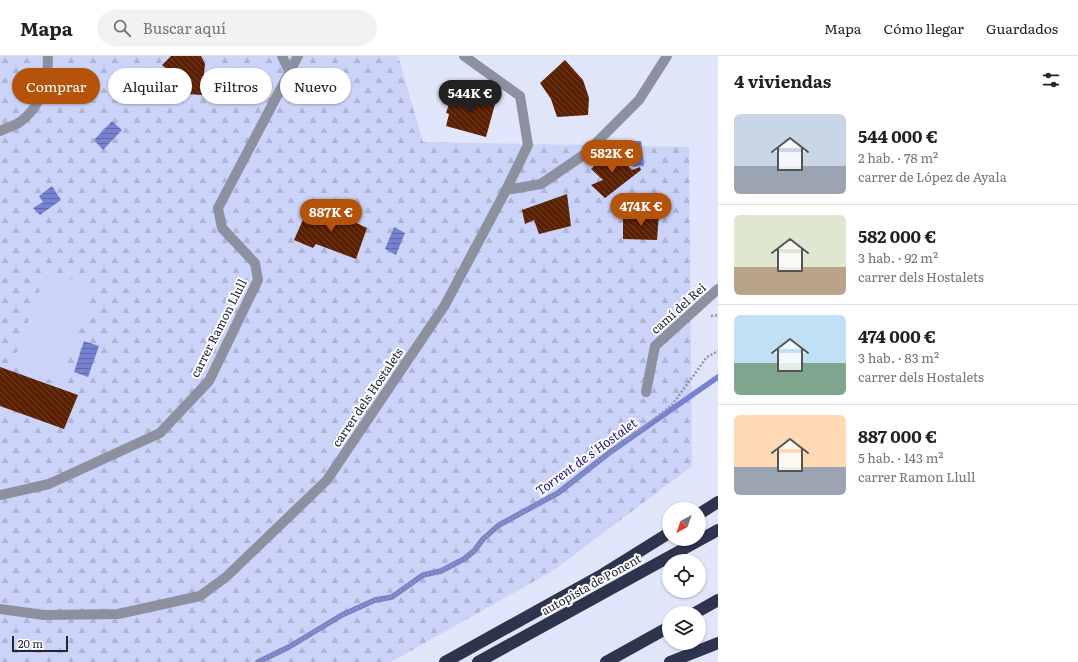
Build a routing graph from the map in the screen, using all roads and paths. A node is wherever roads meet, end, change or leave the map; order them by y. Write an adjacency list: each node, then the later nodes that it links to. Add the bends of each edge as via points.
1 (48, 56): 9 (street, via 48,74 38,104 20,122)
2 (282, 56): 6 (street)
3 (298, 56): 7 (street, carrer Ramon Llull)
4 (464, 56): 10 (street, carrer dels Hostalets, via 520,96 528,146)
5 (667, 56): 10 (street, via 639,100 585,154 541,184)
6 (288, 68)
7 (291, 68)
8 (280, 88): 14 (street, carrer Ramon Llull, via 218,208 222,228 255,263 258,280 209,381 160,433 48,484)
9 (0, 131)
10 (506, 190): 21 (street, carrer dels Hostalets, via 445,305 327,480 226,577 200,596 118,614 44,615)
11 (718, 289): 13 (street, camí del Rei, via 656,346)
12 (718, 351): 24 (path, via 707,357 672,404 558,494 499,525 464,559 441,571 423,575 392,597 375,600 342,615)
13 (646, 392)
14 (0, 495)
15 (718, 502): 16 (highway)
16 (706, 510)
17 (718, 530): 26 (highway, autopista de Ponent)
18 (662, 537): 25 (highway, via 600,576)
19 (718, 600): 20 (highway)
20 (706, 607)
21 (0, 610)
22 (662, 631): 27 (highway)
23 (718, 643): 28 (highway)
24 (258, 662)
25 (445, 662)
26 (478, 662)
27 (606, 662)
28 (670, 662)

